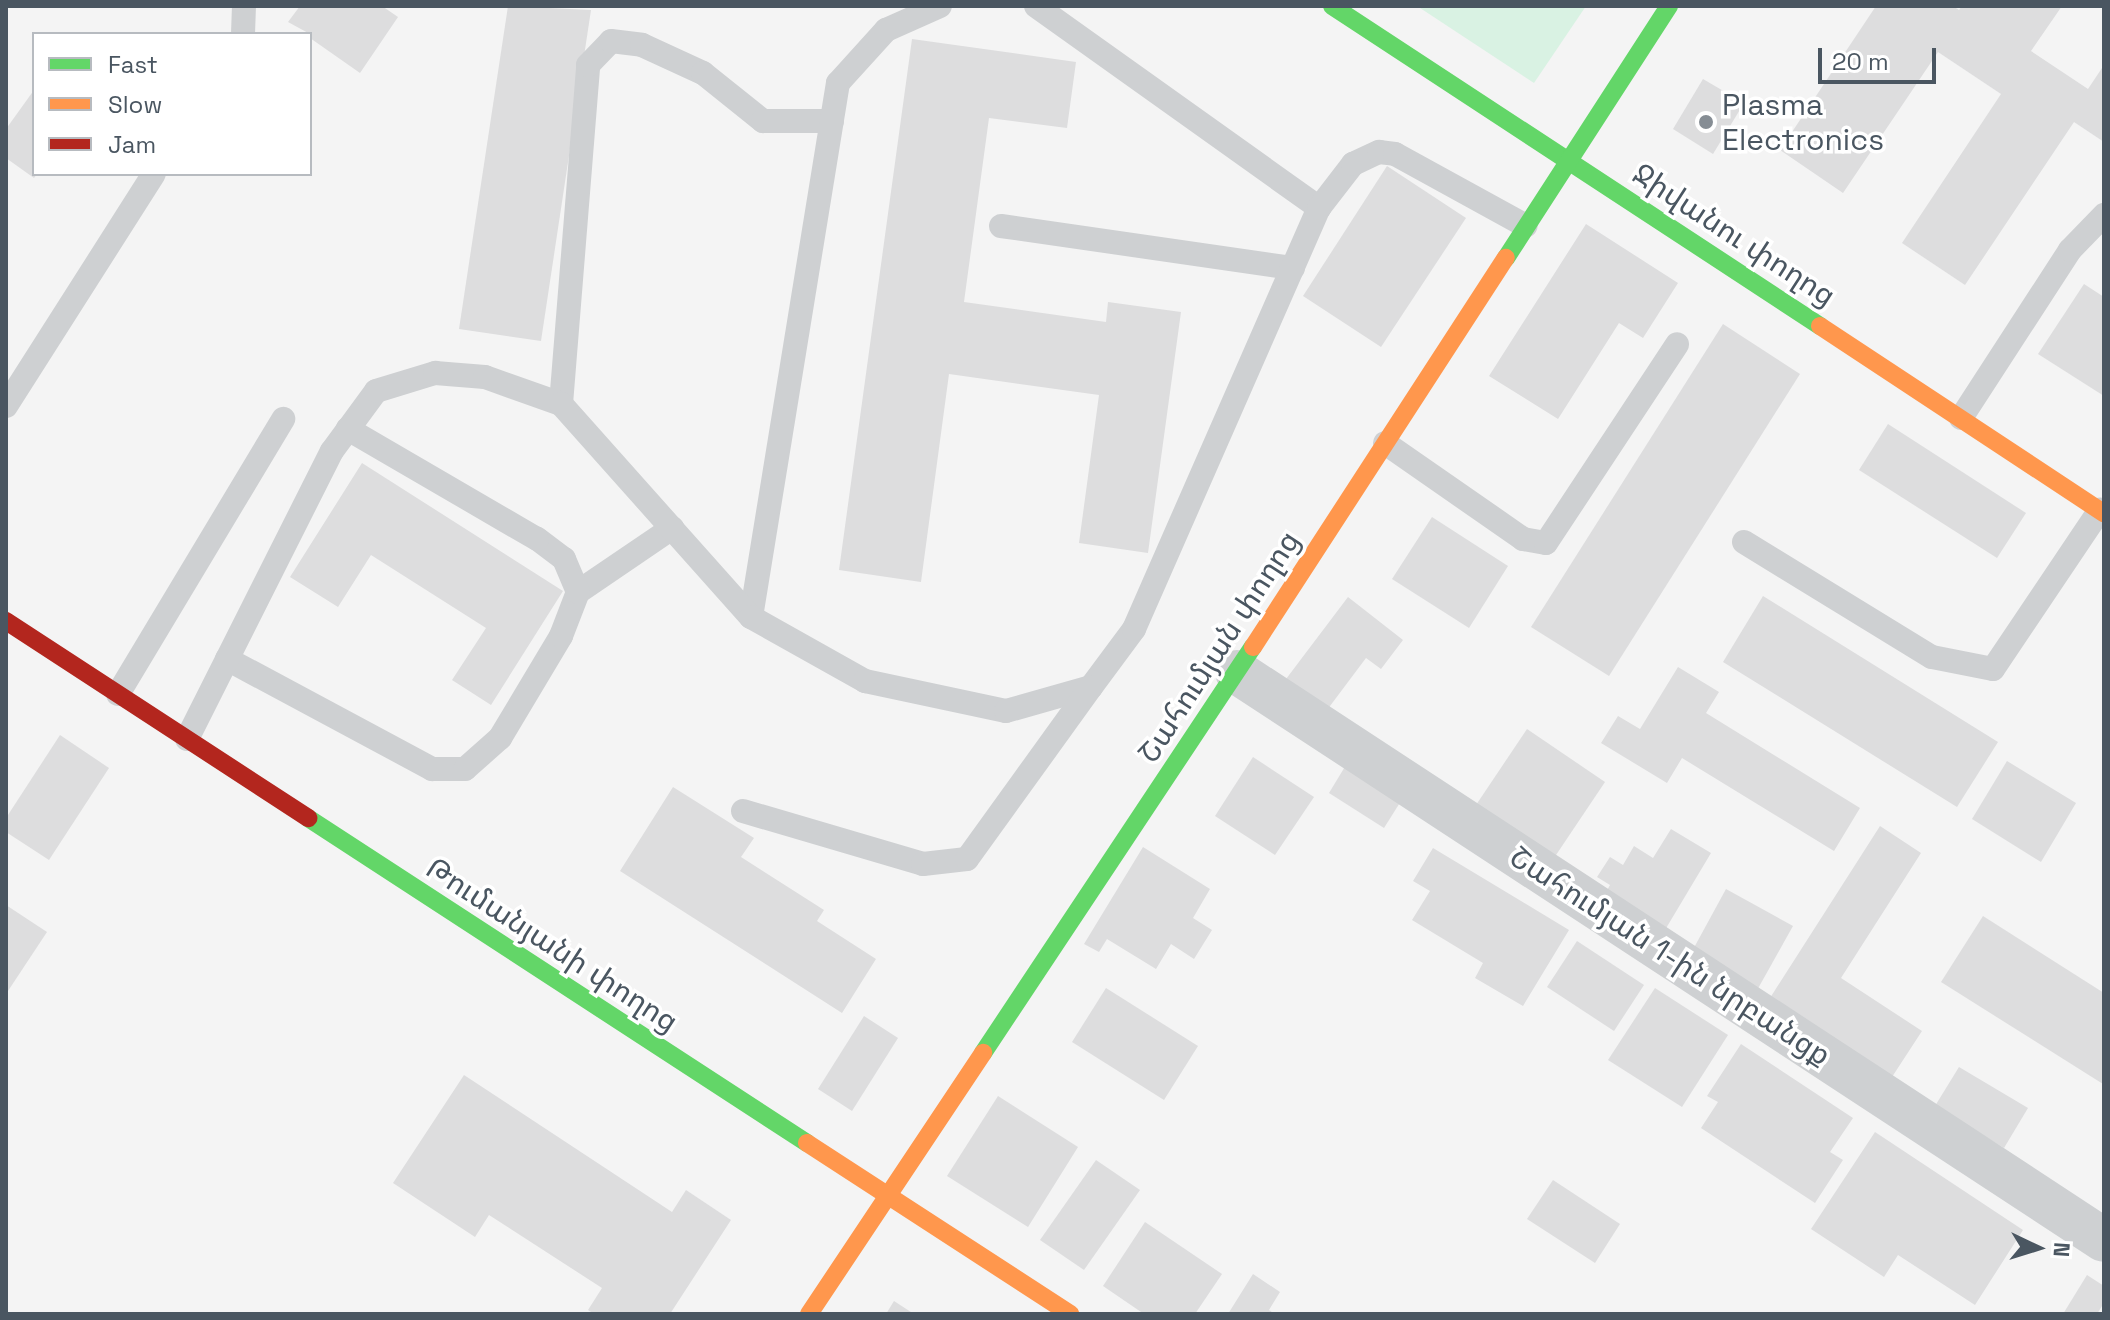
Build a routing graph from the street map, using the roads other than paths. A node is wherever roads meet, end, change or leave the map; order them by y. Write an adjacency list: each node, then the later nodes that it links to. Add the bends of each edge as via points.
1 (244, 6): 6 (lane)
2 (940, 6): 7 (lane, via 886,30 838,83)
3 (1036, 6): 10 (lane)
4 (1332, 6): 8 (street, Ջիվանու փողոց)
5 (1669, 6): 8 (street, Շահումյան փողոց)
6 (243, 32)
7 (832, 121): 16 (lane, via 763,121 703,73 642,45 611,41 588,65); 26 (lane)
8 (1570, 161): 13 (street, Շահումյան փողոց); 18 (street, Ջիվանու փողոց)
9 (153, 176): 17 (lane)
10 (1319, 208): 13 (lane, via 1353,164 1379,152 1407,158); 14 (lane)
11 (2104, 215): 18 (lane, via 2070,250)
12 (1001, 226): 14 (lane)
13 (1526, 226): 21 (street, Շահումյան փողոց)
14 (1293, 268): 30 (lane, via 1134,629)
15 (1677, 344): 21 (lane, via 1546,543 1523,539)
16 (561, 404): 20 (lane, via 485,377 435,373 376,391); 23 (lane)
17 (6, 406)
18 (1961, 418): 22 (street, Ջիվանու փողոց)
19 (283, 419): 31 (lane)
20 (348, 429): 25 (lane, via 537,539 564,559); 28 (lane)
21 (1385, 443): 29 (street, Շահումյան փողոց)
22 (2102, 511): 24 (lane, via 1993,669 1932,657)
23 (672, 528): 25 (lane); 26 (lane)
24 (1744, 542)
25 (578, 592): 28 (lane, via 561,636 500,738 465,769 432,769)
26 (751, 617): 30 (lane, via 865,681 1006,711)
27 (6, 621): 31 (street, Թումանյանի փողոց)
28 (227, 659): 32 (lane)
29 (1237, 672): 34 (street, Շահումյան փողոց); 35 (street, Շահումյան 1-ին նրբանցք)
30 (1091, 687): 33 (lane, via 967,859 923,864)
31 (118, 694): 32 (street, Թումանյանի փողոց)
32 (187, 739): 34 (street, Թումանյանի փողոց)
33 (743, 811)
34 (887, 1197): 36 (street, Շահումյան փողոց); 37 (street, Թումանյանի փողոց)
35 (2104, 1240)
36 (809, 1314)
37 (1070, 1314)

